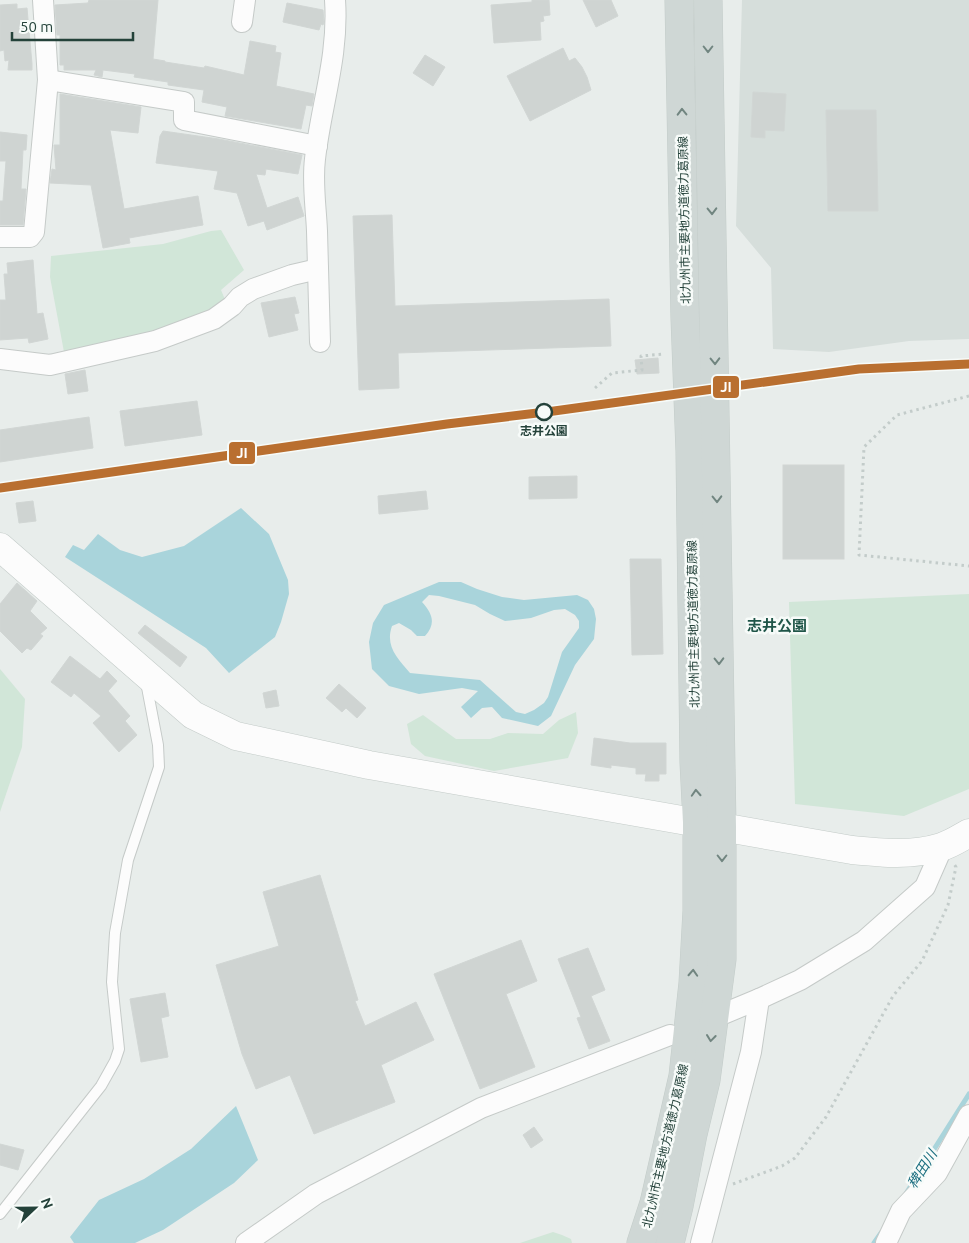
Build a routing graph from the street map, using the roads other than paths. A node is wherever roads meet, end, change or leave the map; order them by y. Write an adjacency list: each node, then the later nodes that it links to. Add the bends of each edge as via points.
1 (43, 0): 7 (street)
2 (245, 0): 6 (street)
3 (334, 0): 8 (street, via 337,20 333,60)
4 (679, 0): 13 (main road, 北九州市主要地方道徳力葛原線, one-way to 4, via 685,318)
5 (708, 0): 13 (main road, 北九州市主要地方道徳力葛原線, one-way to 13, via 714,312)
6 (242, 22)
7 (48, 80): 8 (street, via 184,102 184,120); 9 (street, via 34,232 30,237)
8 (317, 146): 10 (street, via 313,182)
9 (0, 237)
10 (318, 269): 11 (street); 12 (street, via 254,289 214,319 155,341 50,365)
11 (320, 342)
12 (0, 359)
13 (703, 451): 16 (main road, 北九州市主要地方道徳力葛原線)
14 (0, 547): 15 (street)
15 (144, 674): 16 (street, via 193,715 236,736 369,765); 23 (lane, via 159,767 128,860 115,933 112,982 119,1049 101,1086)
16 (710, 824): 18 (street, via 852,850 896,854); 25 (main road, 北九州市主要地方道徳力葛原線, one-way to 16, via 683,1076 697,911); 26 (main road, 北九州市主要地方道徳力葛原線, one-way to 26, via 722,959 706,1080)
17 (969, 833): 18 (street)
18 (943, 846): 19 (street, via 925,886 864,941 800,980)
19 (759, 999): 20 (street); 27 (street, via 751,1052)
20 (723, 1014)
21 (670, 1035): 24 (street, via 481,1108 316,1194)
22 (969, 1115): 28 (street, via 937,1173 901,1211)
23 (0, 1214)
24 (246, 1243)
25 (642, 1243)
26 (670, 1243)
27 (701, 1243)
28 (886, 1243)

